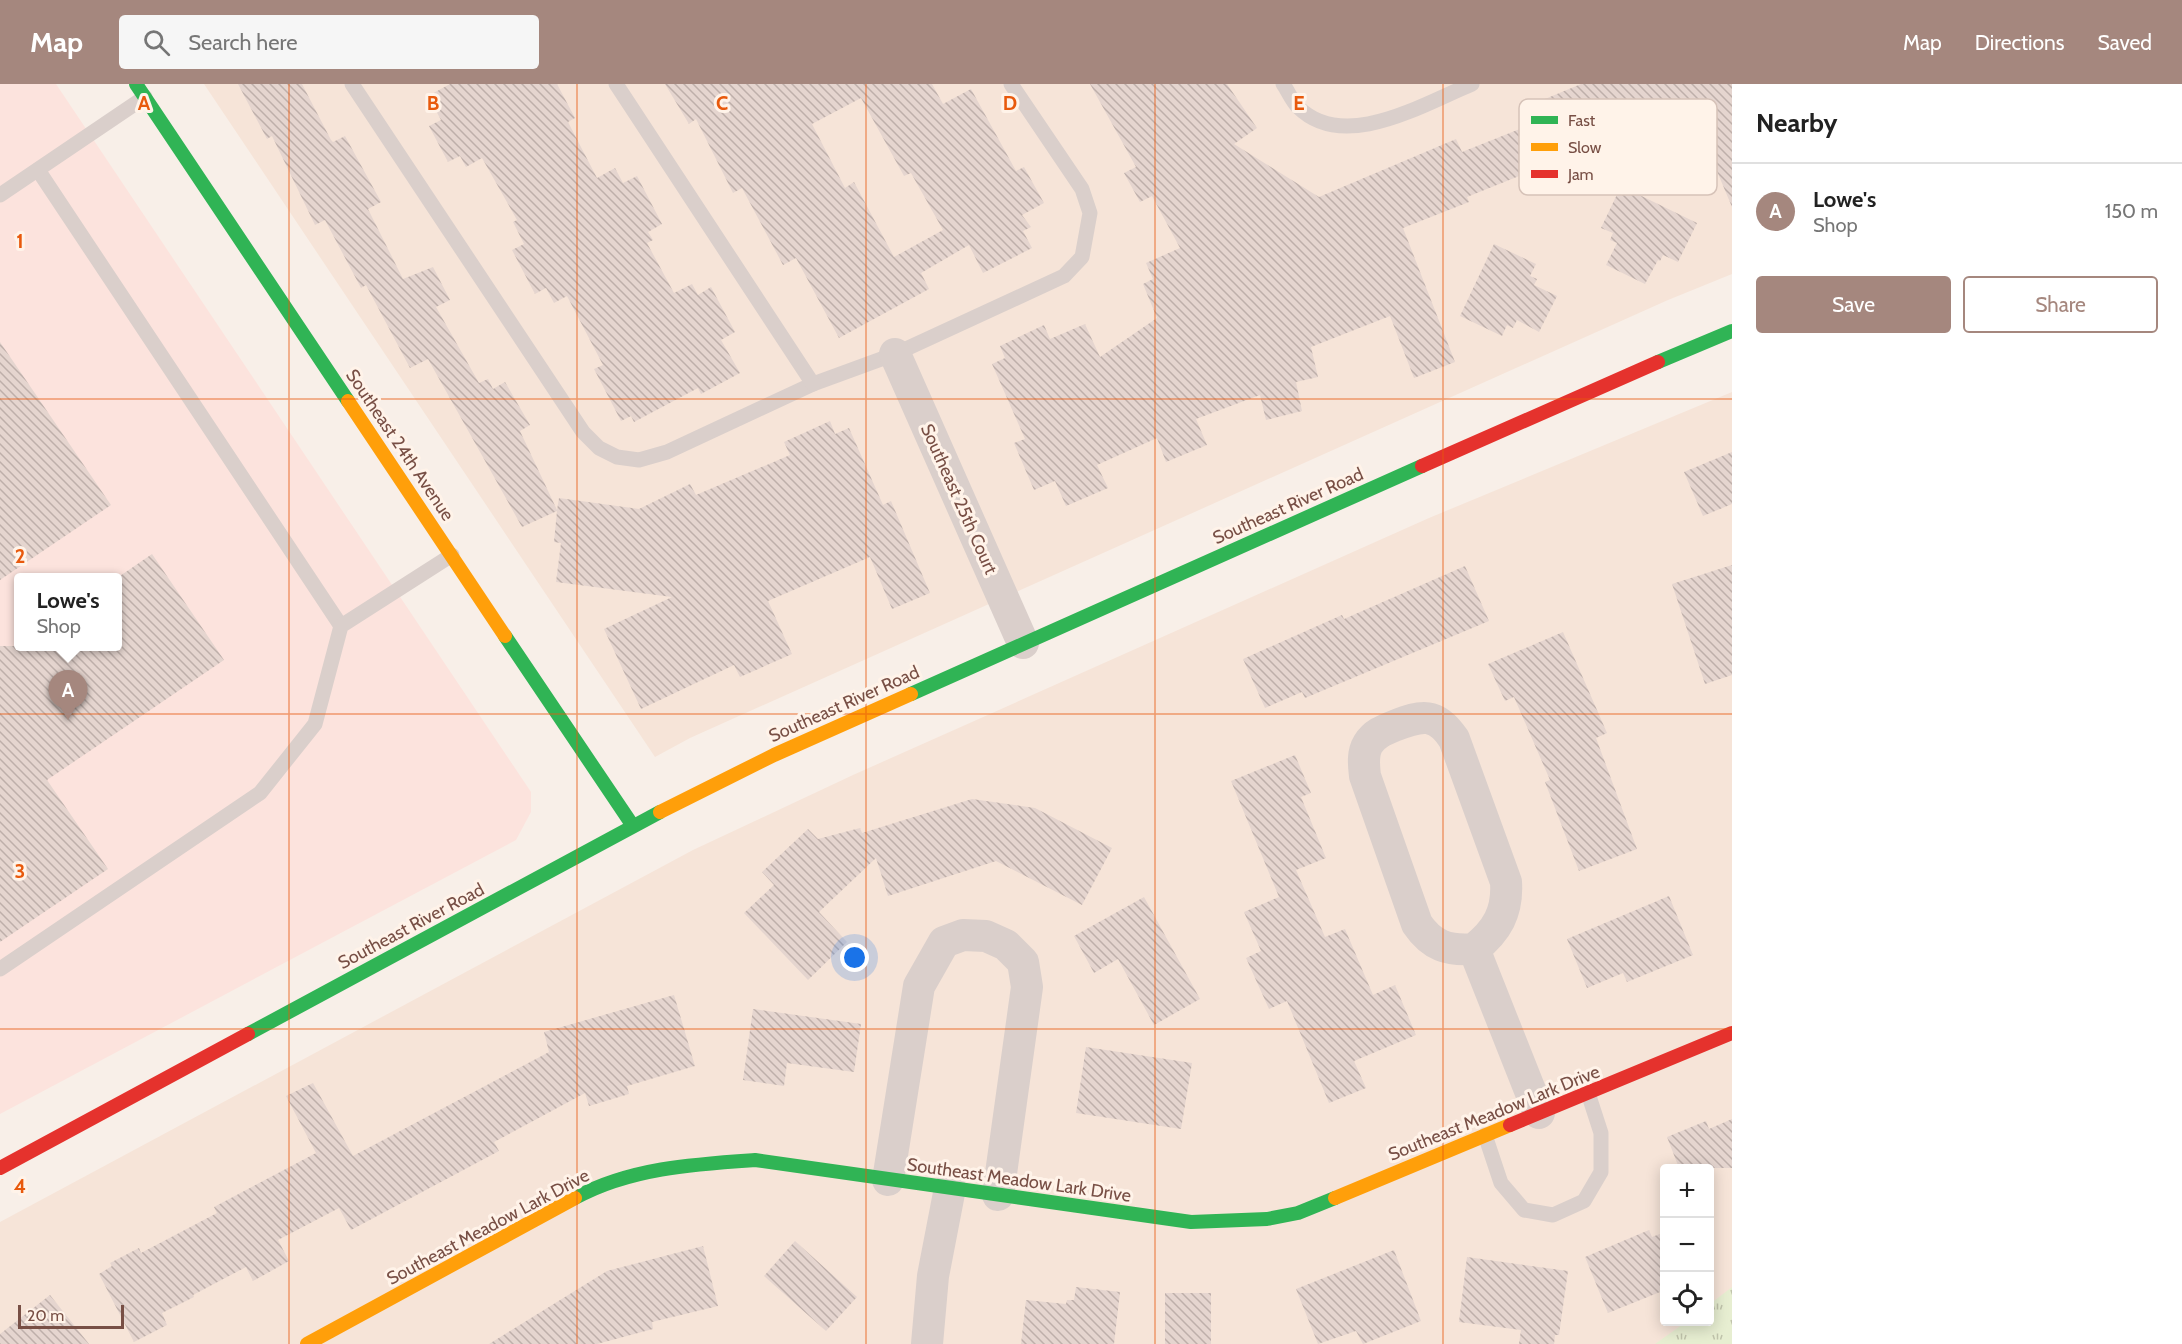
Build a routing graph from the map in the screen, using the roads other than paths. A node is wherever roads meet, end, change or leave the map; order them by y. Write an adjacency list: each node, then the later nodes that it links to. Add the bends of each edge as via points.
1 (136, 84): 7 (street, Southeast 24th Avenue)
2 (352, 84): 12 (lane, via 583,432 599,448 618,457 639,460 667,452)
3 (616, 84): 12 (lane)
4 (1011, 84): 11 (lane, via 1082,189 1090,213 1082,257 1064,276)
5 (1283, 84): 6 (lane, via 1298,107 1339,127 1370,125)
6 (1472, 84)
7 (146, 98): 8 (lane); 13 (street, Southeast 24th Avenue)
8 (38, 170): 9 (lane); 14 (lane)
9 (0, 195)
10 (1732, 331): 15 (street, Southeast River Road)
11 (895, 354): 12 (lane); 15 (street, Southeast 25th Court)
12 (813, 384)
13 (452, 555): 14 (lane); 16 (street, Southeast 24th Avenue)
14 (341, 626): 18 (lane, via 315,724 260,793)
15 (1023, 643): 16 (street, Southeast River Road, via 774,755)
16 (633, 826): 23 (street, Southeast River Road)
17 (1474, 949): 17 (street, via 1490,937 1502,918 1506,882 1454,739 1444,724 1417,717 1378,733 1367,744 1365,776 1417,924 1428,940 1442,947 1456,951); 21 (street)
18 (0, 969)
19 (1732, 1033): 20 (street, Southeast Meadow Lark Drive)
20 (1588, 1093): 21 (street, Southeast Meadow Lark Drive); 22 (lane, via 1601,1133 1601,1172 1584,1201 1553,1215 1524,1210 1501,1184)
21 (1539, 1113): 22 (street, Southeast Meadow Lark Drive)
22 (1485, 1135): 26 (street, Southeast Meadow Lark Drive, via 1298,1213 1257,1222 1216,1225 1175,1221)
23 (0, 1168)
24 (888, 1180): 25 (street, Southeast Meadow Lark Drive); 26 (street, via 919,986 944,942 963,936 986,936 1006,945 1023,962 1028,987); 27 (street, Southeast Meadow Lark Drive, via 755,1160 705,1163 639,1174 563,1204)
25 (950, 1188): 26 (street, Southeast Meadow Lark Drive); 28 (street, via 933,1276)
26 (998, 1195)
27 (307, 1344)
28 (927, 1344)

